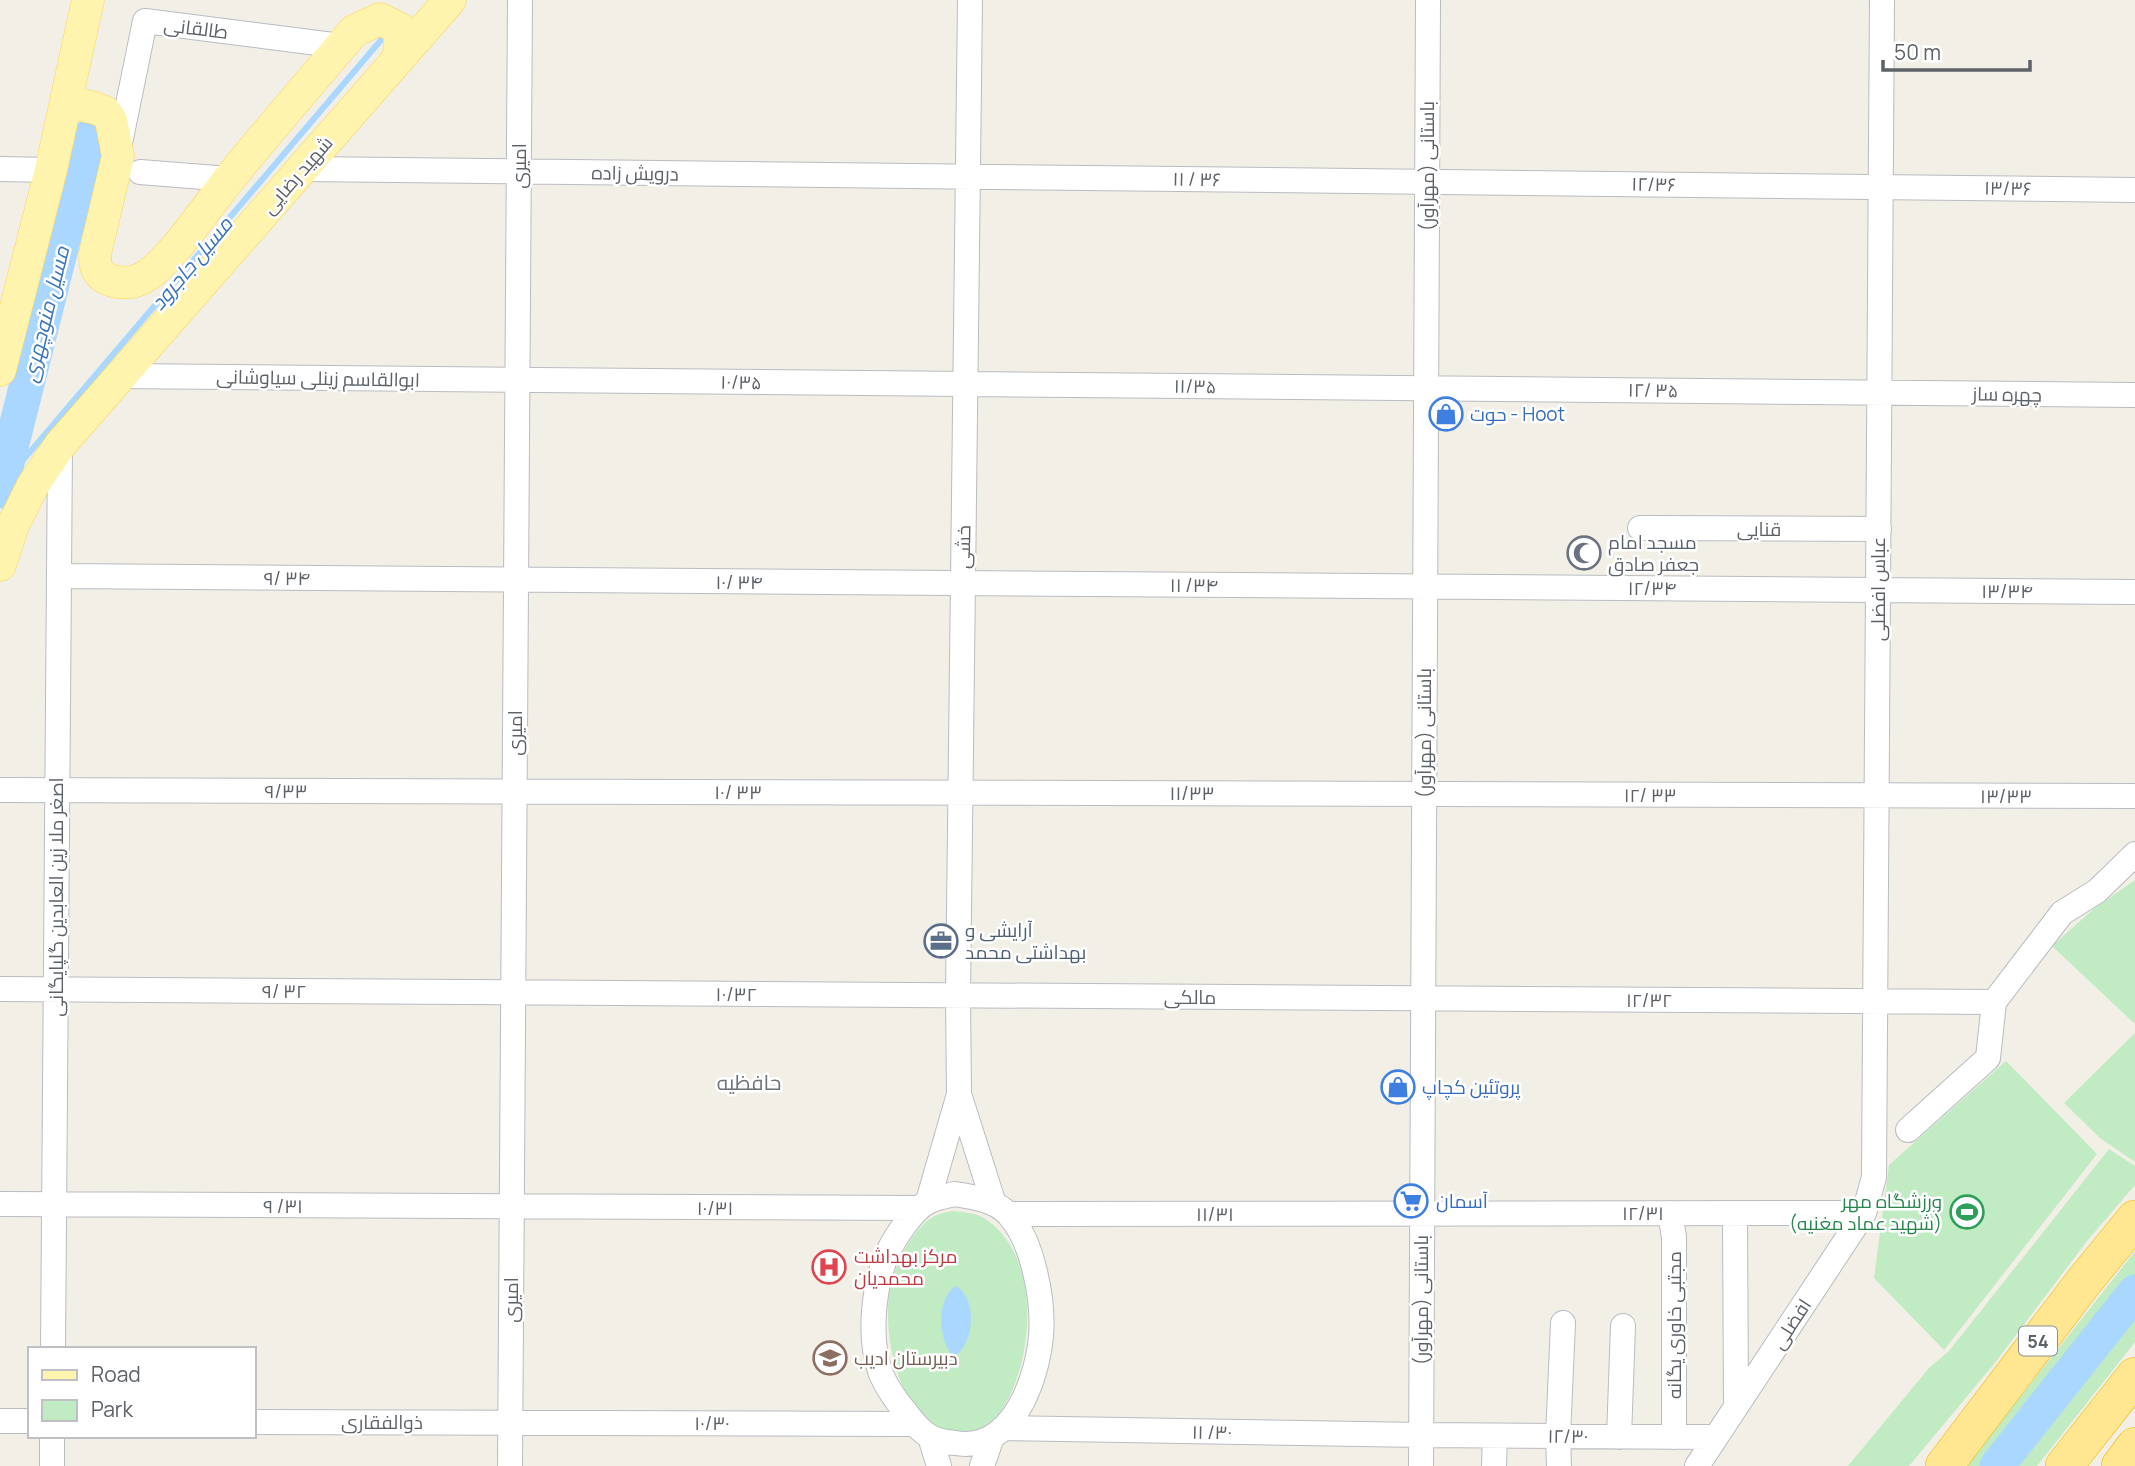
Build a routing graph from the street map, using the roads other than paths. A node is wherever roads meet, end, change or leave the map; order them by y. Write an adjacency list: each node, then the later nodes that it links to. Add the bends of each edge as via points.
1 (88, 0): 9 (main road)
2 (450, 0): 8 (main road, شهید رضایی)
3 (520, 0): 14 (street, امیری)
4 (970, 0): 15 (street, خشی)
5 (1427, 0): 17 (street, باستانی (مهرآور))
6 (1882, 0): 18 (street, عباس افضلی)
7 (341, 46): 8 (main road, via 354,31 380,19 400,29); 10 (street, طالقانی, via 145,22); 16 (main road)
8 (399, 58): 12 (main road, شهید رضایی)
9 (66, 102): 10 (main road, via 105,112); 13 (main road)
10 (129, 164): 16 (street); 16 (main road, via 95,254 97,269 117,283 141,279 160,266)
11 (0, 169): 13 (street)
12 (303, 169): 14 (street, درویش زاده); 21 (main road, شهید رضایی)
13 (51, 170): 20 (main road)
14 (519, 171): 15 (street, درویش زاده); 22 (street, امیری)
15 (968, 176): 17 (street, ۱۱ / ۳۶); 23 (street, خشی)
16 (229, 179)
17 (1427, 182): 18 (street, ۱۲/۳۶); 24 (street, باستانی (مهرآور))
18 (1881, 187): 19 (street, ۱۳/۳۶); 25 (street, عباس افضلی)
19 (2135, 190)
20 (0, 369)
21 (118, 376): 22 (street, ابوالقاسم زینلی سیاوشانی); 27 (main road, شهید رضایی)
22 (517, 380): 23 (street, ۱۰/۳۵); 32 (street, امیری)
23 (965, 384): 24 (street, ۱۱/۳۵); 33 (street, خشی)
24 (1426, 388): 25 (street, ۱۲/ ۳۵); 34 (street, باستانی (مهرآور))
25 (1880, 393): 26 (street, چهره ساز); 29 (street, عباس افضلی)
26 (2135, 395)
27 (60, 444): 30 (main road, via 13,525); 31 (street, اصغر ملا زین العابدین گلپایگانی)
28 (1640, 528): 29 (street, قنایی)
29 (1879, 529): 35 (street, عباس افضلی)
30 (0, 565)
31 (59, 576): 32 (street, ۹/ ۳۴); 38 (street, اصغر ملا زین العابدین گلپایگانی)
32 (516, 580): 33 (street, ۱۰/ ۳۴); 39 (street, امیری)
33 (963, 583): 34 (street, ۱۱ /۳۴); 40 (street, خشی)
34 (1425, 587): 35 (street, ۱۲/۳۴); 41 (street, باستانی (مهرآور))
35 (1878, 590): 36 (street, ۱۳/۳۴); 42 (street, عباس افضلی)
36 (2135, 592)
37 (0, 790): 38 (street, ۹/۳۳)
38 (57, 790): 39 (street, ۹/۳۳); 46 (street, اصغر ملا زین العابدین گلپایگانی)
39 (515, 792): 40 (street, ۱۰/ ۳۳); 47 (street, امیری)
40 (960, 793): 41 (street, ۱۱/۳۳); 48 (street, خشی)
41 (1424, 794): 42 (street, ۱۲/ ۳۳); 49 (street, باستانی (مهرآور))
42 (1877, 795): 43 (street, ۱۳/۳۳); 50 (street, عباس افضلی)
43 (2135, 796)
44 (2135, 854): 51 (street, via 2097,891 2062,913)
45 (0, 989): 46 (street, ۹/ ۳۲)
46 (55, 989): 47 (street, ۹/ ۳۲); 56 (street, اصغر ملا زین العابدین گلپایگانی)
47 (513, 992): 48 (street, ۱۰/۳۲); 58 (street, امیری)
48 (958, 995): 49 (street, مالکی); 52 (street, خشی)
49 (1423, 999): 50 (street, ۱۲/۳۲); 63 (street, باستانی (مهرآور))
50 (1876, 1001): 51 (street, ۱۲/۳۲); 54 (street, عباس افضلی)
51 (1994, 1002): 53 (street, via 1988,1058)
52 (958, 1094): 57 (street, خشی); 59 (street, خشی)
53 (1908, 1130)
54 (1874, 1177): 62 (street, افضلی)
55 (0, 1204): 56 (street, ۹ /۳۱)
56 (54, 1205): 58 (street, ۹ /۳۱); 67 (street, اصغر ملا زین العابدین گلپایگانی)
57 (923, 1205): 58 (street, ۱۰/۳۱); 59 (street, via 956,1194); 74 (street, via 889,1250 874,1307 881,1374 899,1405)
58 (512, 1207): 73 (street, امیری)
59 (1001, 1209): 63 (street, ۱۱/۳۱); 75 (street, via 1020,1233 1034,1267 1041,1327 1040,1351 1027,1393)
60 (1671, 1213): 61 (street, ۱۲/۳۱); 63 (street, ۱۲/۳۱); 80 (street, مجتبی خاوری یگانه)
61 (1735, 1213): 62 (street, ۱۲/۳۱); 69 (street)
62 (1864, 1213): 69 (street, افضلی)
63 (1422, 1214): 76 (street, باستانی (مهرآور))
64 (2135, 1219): 92 (highway, 54)
65 (1563, 1323): 78 (street)
66 (1623, 1326): 79 (street)
67 (53, 1347)
68 (2135, 1376): 93 (highway)
69 (1736, 1407): 81 (street, افضلی)
70 (0, 1421): 71 (street)
71 (28, 1421)
72 (256, 1422): 73 (street, ذوالفقاری)
73 (510, 1423): 74 (street, ۱۰/۳۰); 85 (street, امیری)
74 (923, 1431): 75 (street, via 962,1444); 86 (street)
75 (997, 1433): 76 (street, ۱۱ /۳۰); 87 (street)
76 (1421, 1435): 77 (street, ۱۲/۳۰); 88 (street, باستانی (مهرآور))
77 (1495, 1436): 78 (street, ۱۲/۳۰); 89 (street)
78 (1558, 1436): 79 (street, ۱۲/۳۰); 90 (street)
79 (1619, 1437): 80 (street, ۱۲/۳۰)
80 (1674, 1437): 81 (street, ۱۲/۳۰)
81 (1716, 1437): 91 (street, افضلی)
82 (52, 1438): 84 (street)
83 (2135, 1446): 94 (highway)
84 (52, 1466)
85 (510, 1466)
86 (939, 1466)
87 (982, 1466)
88 (1421, 1466)
89 (1494, 1466)
90 (1559, 1466)
91 (1697, 1466)
92 (1944, 1466)
93 (2064, 1466)
94 (2120, 1466)

